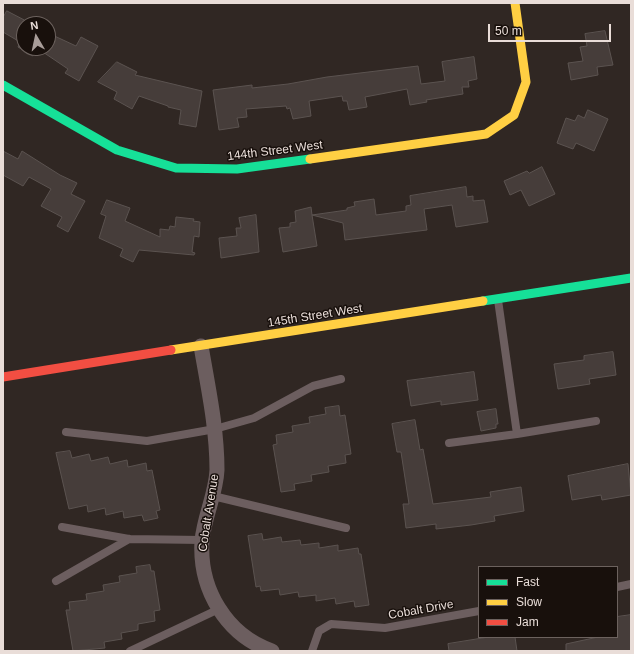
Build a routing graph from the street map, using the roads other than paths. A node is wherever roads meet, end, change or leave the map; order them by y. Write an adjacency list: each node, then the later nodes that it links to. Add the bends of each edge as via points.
1 (515, 3): 2 (street, 144th Street West, via 526,82 514,115 486,134 237,169 176,168 117,150)
2 (3, 85)
3 (631, 278): 4 (street, 145th Street West)
4 (498, 299): 5 (street, 145th Street West); 11 (lane)
5 (201, 346): 6 (street, 145th Street West); 9 (street, Cobalt Avenue)
6 (3, 377)
7 (341, 379): 9 (lane, via 313,386 254,418)
8 (596, 421): 11 (lane)
9 (215, 429): 10 (lane, via 147,441); 13 (street, Cobalt Avenue, via 216,475)
10 (66, 432)
11 (517, 434): 12 (lane)
12 (448, 443)
13 (213, 496): 15 (lane); 17 (street, Cobalt Avenue)
14 (62, 527): 16 (lane)
15 (346, 528)
16 (129, 539): 17 (lane); 18 (lane)
17 (202, 540): 21 (street, Cobalt Avenue, via 206,584)
18 (56, 581)
19 (631, 584): 20 (lane)
20 (618, 587)
21 (219, 609): 23 (lane); 24 (street, Cobalt Avenue, via 242,635)
22 (478, 612): 25 (lane, Cobalt Drive, via 385,628 331,624 319,630)
23 (130, 651)
24 (272, 651)
25 (312, 651)

